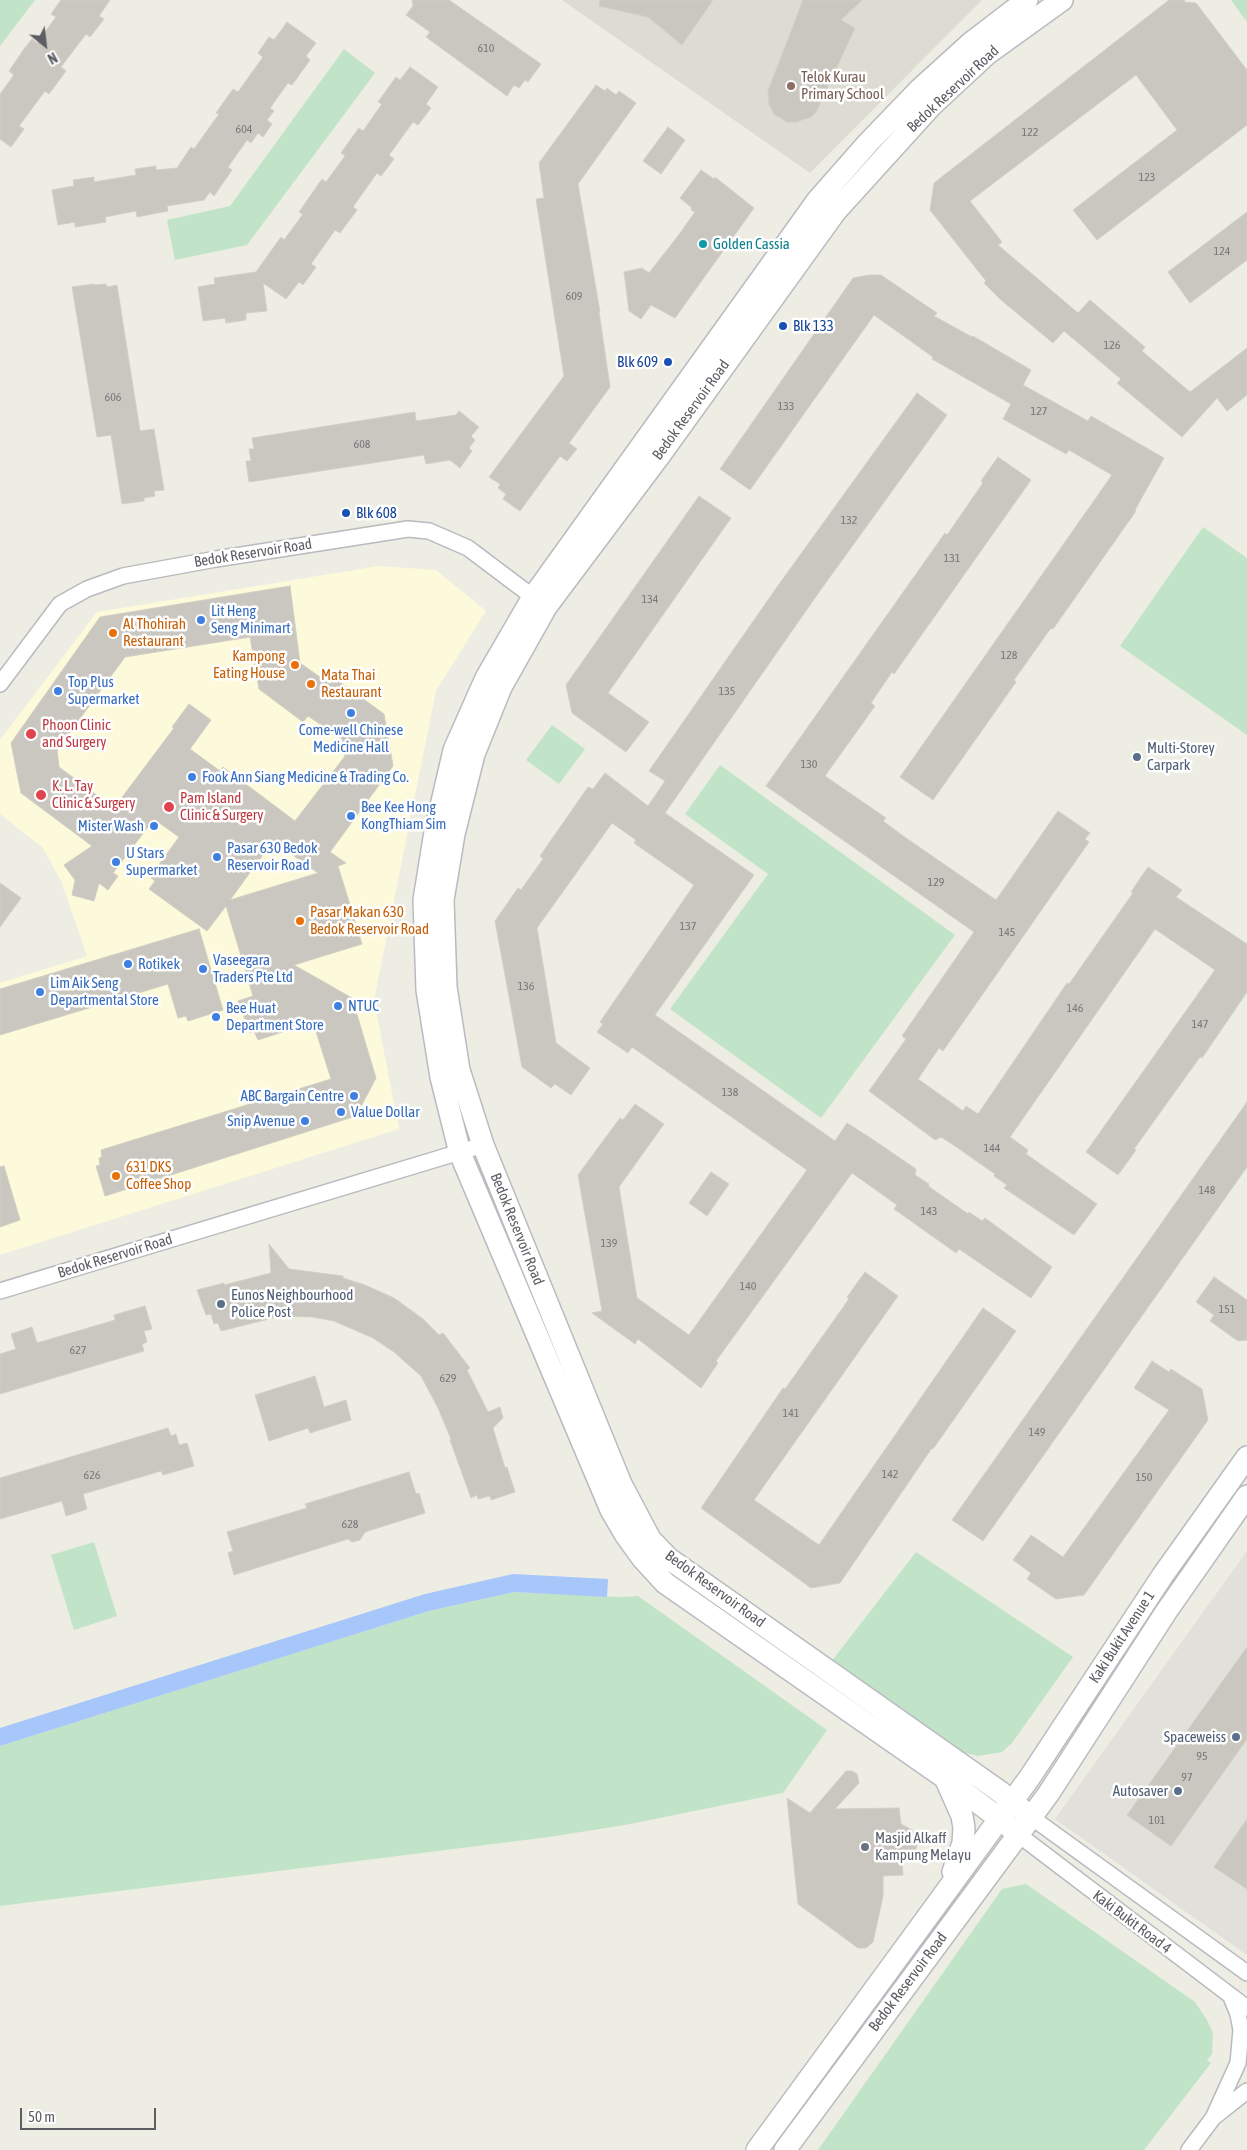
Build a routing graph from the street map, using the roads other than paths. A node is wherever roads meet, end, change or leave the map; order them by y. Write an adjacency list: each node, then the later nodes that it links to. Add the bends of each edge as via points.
1 (1028, 0): 3 (main road, Bedok Reservoir Road, via 972,42 919,90 868,143)
2 (1062, 0): 3 (main road, Bedok Reservoir Road, via 987,54)
3 (826, 206): 4 (main road, Bedok Reservoir Road, via 660,455)
4 (540, 602): 5 (street, Bedok Reservoir Road, via 468,548 428,531 408,529 123,576 87,589 60,604); 6 (main road, Bedok Reservoir Road, via 500,687 474,754 454,834 443,900 446,987 459,1070); 7 (main road, Bedok Reservoir Road, via 486,678 454,750 435,832 424,900 427,990 441,1077)
5 (0, 684)
6 (483, 1145): 7 (street, Bedok Reservoir Road); 12 (main road, Bedok Reservoir Road, via 621,1484 650,1539 668,1558)
7 (460, 1153): 8 (street, Bedok Reservoir Road); 11 (main road, Bedok Reservoir Road, via 611,1510 643,1559 665,1583)
8 (0, 1291)
9 (1247, 1457): 12 (main road, Kaki Bukit Avenue 1, via 1163,1575)
10 (1247, 1496): 13 (main road, Kaki Bukit Avenue 1, via 1166,1612)
11 (945, 1778): 14 (main road, Bedok Reservoir Road); 16 (main road, via 964,1828 963,1842)
12 (1012, 1801): 13 (main road, Bedok Reservoir Road); 14 (main road, Kaki Bukit Avenue 1)
13 (1032, 1817): 15 (main road, Kaki Bukit Avenue 1); 17 (street, Kaki Bukit Road 4)
14 (1000, 1819): 15 (main road, Bedok Reservoir Road); 16 (main road, Bedok Reservoir Road)
15 (1018, 1835): 18 (street, Kaki Bukit Road 4); 23 (main road, Bedok Reservoir Road)
16 (945, 1896): 22 (main road, Bedok Reservoir Road)
17 (1247, 1972)
18 (1231, 1997): 19 (street, Kaki Bukit Road 4); 21 (street, via 1238,2014 1241,2045 1238,2063)
19 (1247, 2008)
20 (1247, 2091): 21 (street)
21 (1213, 2118): 24 (street)
22 (756, 2150)
23 (784, 2150)
24 (1189, 2150)

